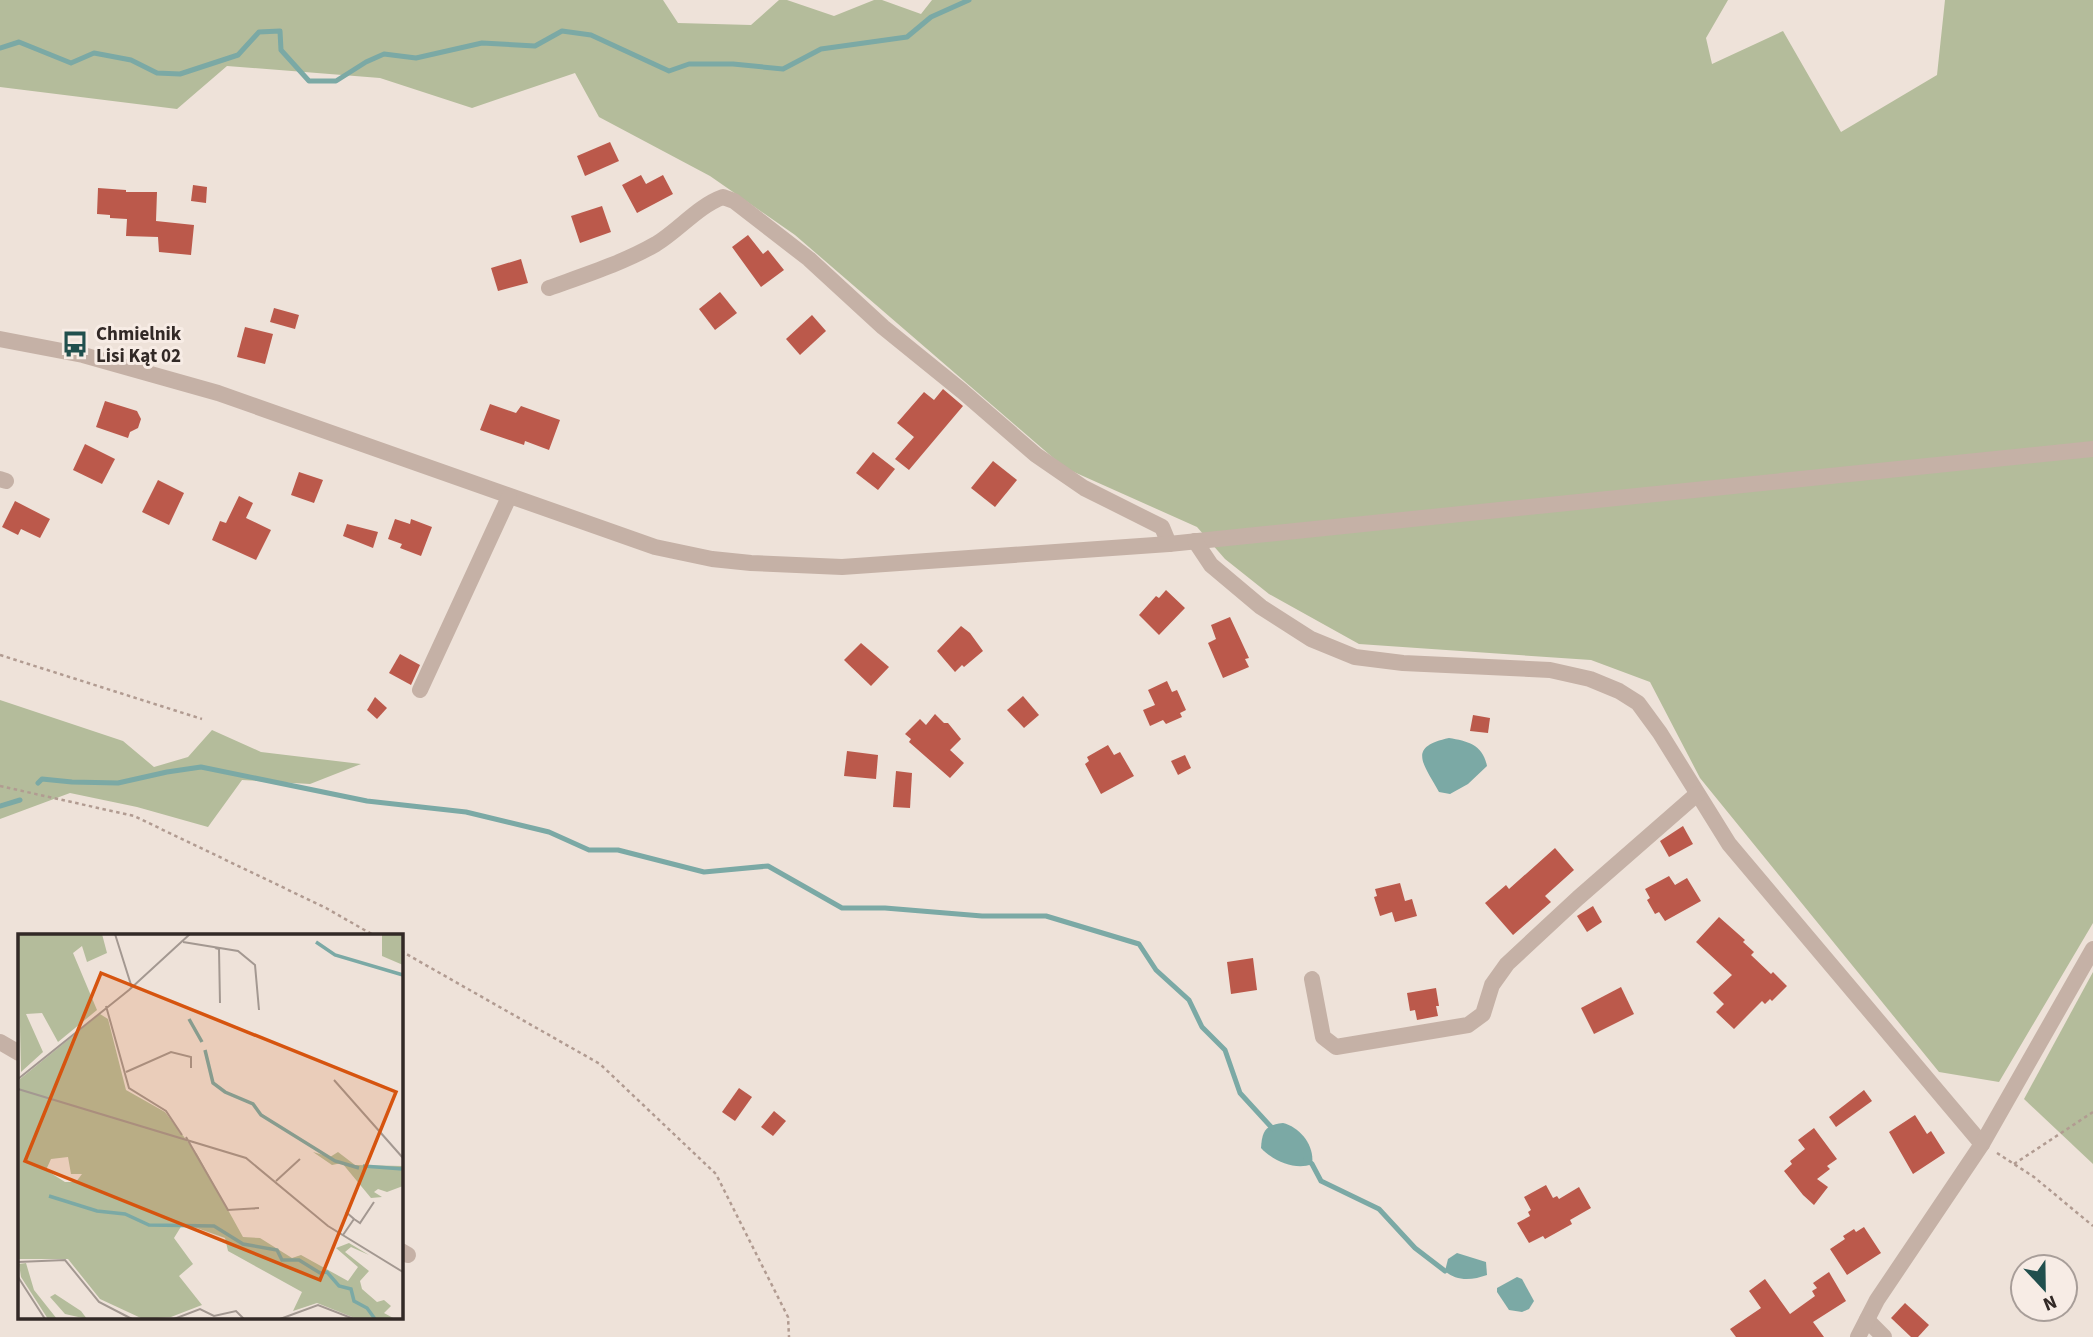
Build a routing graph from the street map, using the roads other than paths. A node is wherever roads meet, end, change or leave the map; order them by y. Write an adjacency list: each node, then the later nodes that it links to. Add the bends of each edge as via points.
1 (549, 288): 6 (street, via 656,244 711,202 723,197 734,201 1036,455 1084,488 1162,527)
2 (0, 339): 4 (street, via 83,355 218,393)
3 (2093, 449): 5 (street)
4 (509, 497): 6 (street, via 655,547 751,563 842,567); 7 (street)
5 (1195, 541): 6 (street); 8 (street, via 1212,565 1261,607 1311,639 1355,657 1550,670 1619,691 1638,704 1660,733)
6 (1169, 544)
7 (421, 690)
8 (1697, 794): 10 (street, via 1507,964 1492,985 1483,1014 1468,1025 1336,1047 1323,1037); 13 (street, via 1729,844)
9 (2093, 949): 13 (street)
10 (1312, 979)
11 (0, 1042): 12 (street)
12 (18, 1052)
13 (1982, 1144): 14 (street)
14 (1867, 1320): 15 (street); 16 (street)
15 (1858, 1337)
16 (1884, 1337)

